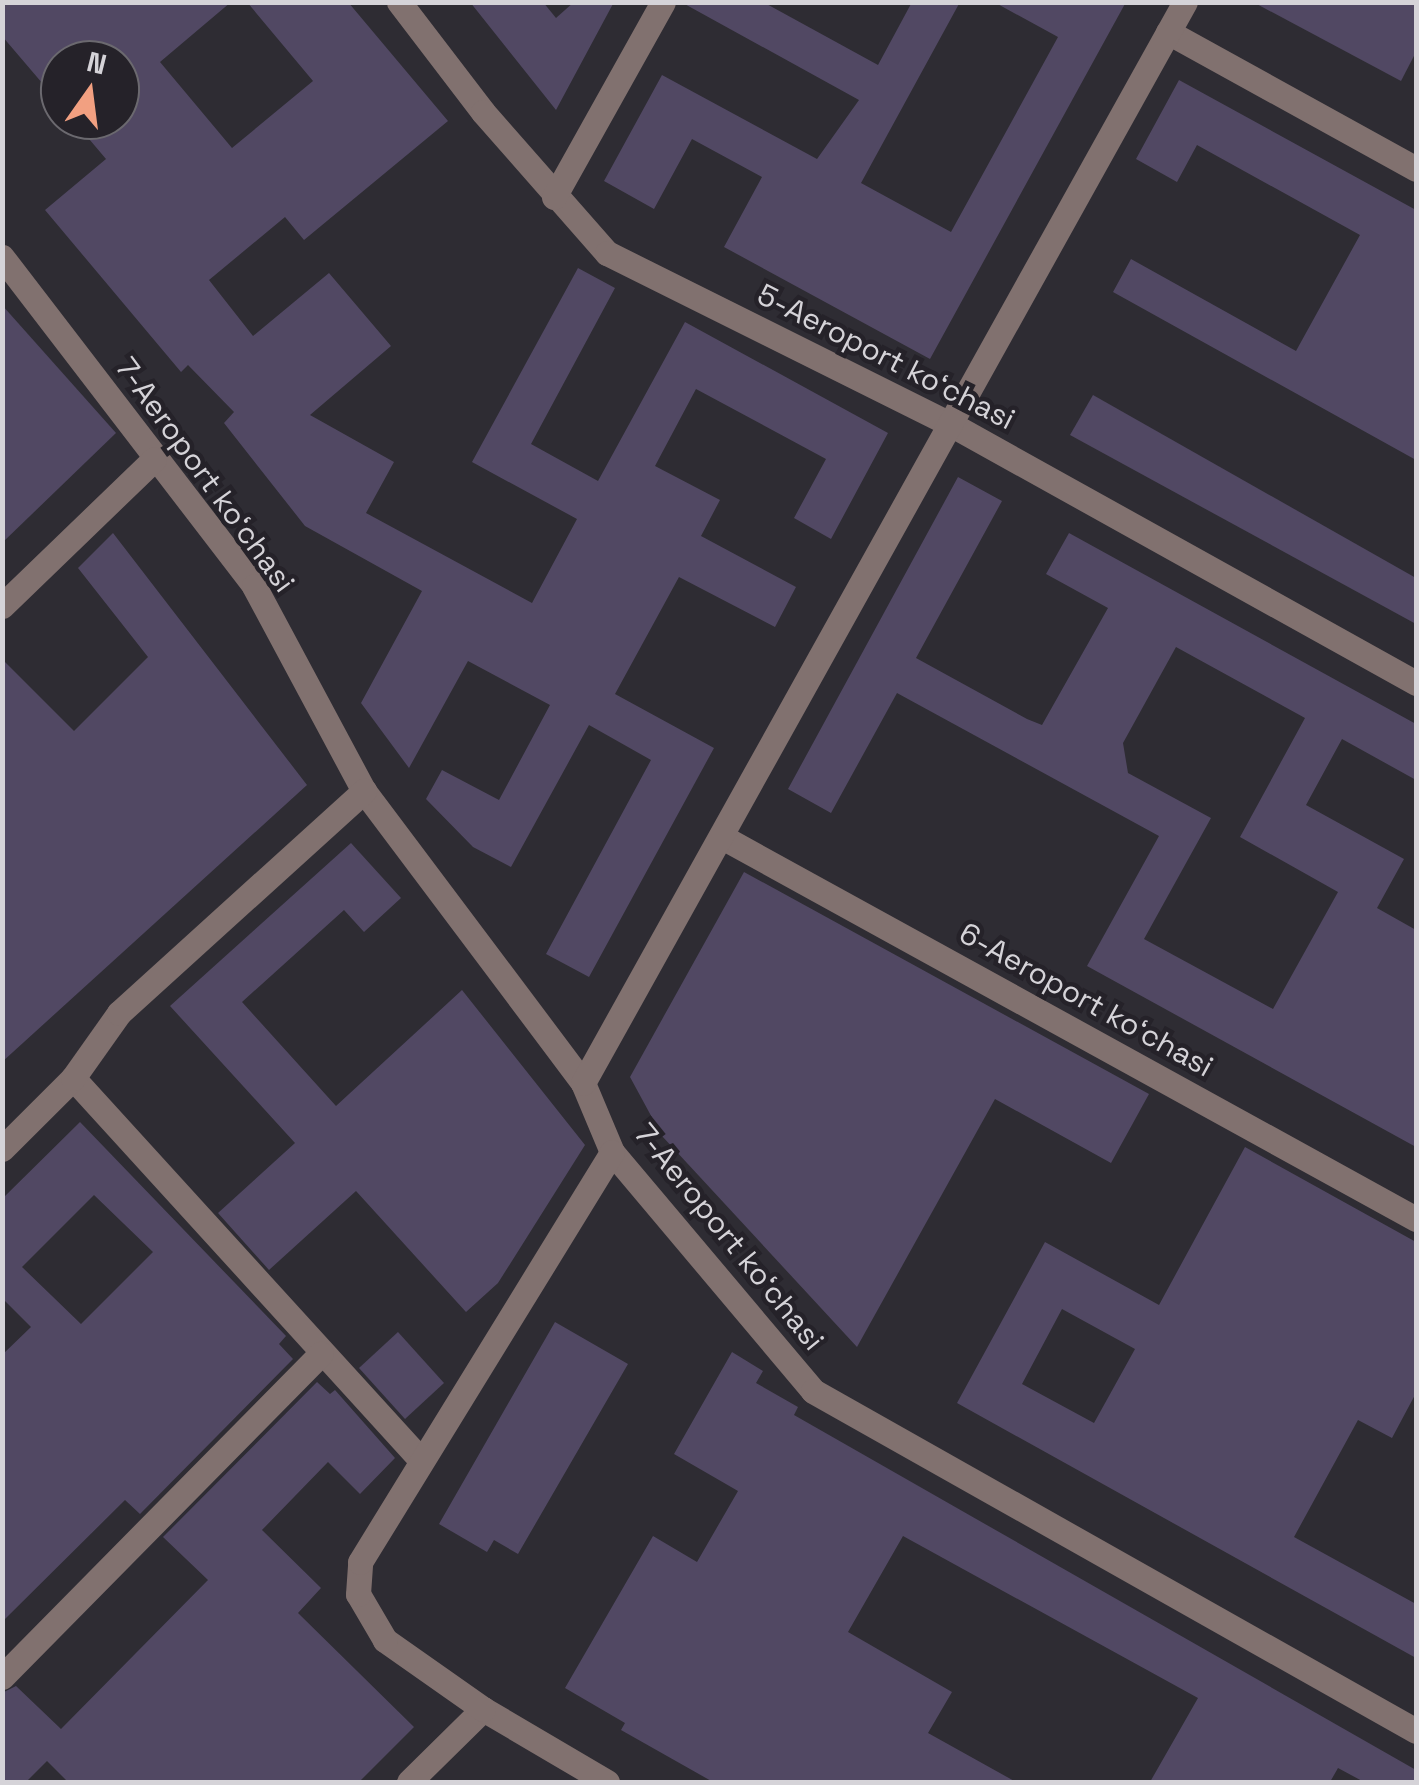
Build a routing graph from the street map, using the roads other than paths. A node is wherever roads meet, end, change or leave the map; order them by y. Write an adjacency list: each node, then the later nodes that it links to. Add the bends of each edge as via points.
1 (399, 2): 6 (street, 5-Aeroport koʻchasi)
2 (662, 2): 6 (street)
3 (1185, 2): 4 (street)
4 (1168, 32): 5 (street); 8 (street)
5 (1416, 169)
6 (554, 197): 8 (street, 5-Aeroport koʻchasi, via 607,253)
7 (2, 256): 9 (street, 7-Aeroport koʻchasi)
8 (954, 426): 11 (street, 5-Aeroport koʻchasi); 13 (street)
9 (154, 459): 10 (street); 12 (street, 7-Aeroport koʻchasi, via 254,586)
10 (2, 606)
11 (1416, 683)
12 (364, 791): 14 (street, via 119,1013); 15 (street, 7-Aeroport koʻchasi)
13 (724, 838): 15 (street); 18 (street, 6-Aeroport koʻchasi)
14 (73, 1078): 16 (street); 19 (street)
15 (583, 1083): 17 (street, 7-Aeroport koʻchasi)
16 (2, 1149)
17 (612, 1152): 20 (street); 23 (street, 7-Aeroport koʻchasi, via 814,1391)
18 (1416, 1219)
19 (321, 1354): 20 (street); 21 (street)
20 (420, 1459): 22 (street, via 360,1562 358,1594 385,1640)
21 (2, 1677)
22 (483, 1709): 24 (street); 25 (street)
23 (1416, 1732)
24 (409, 1782)
25 (607, 1782)

